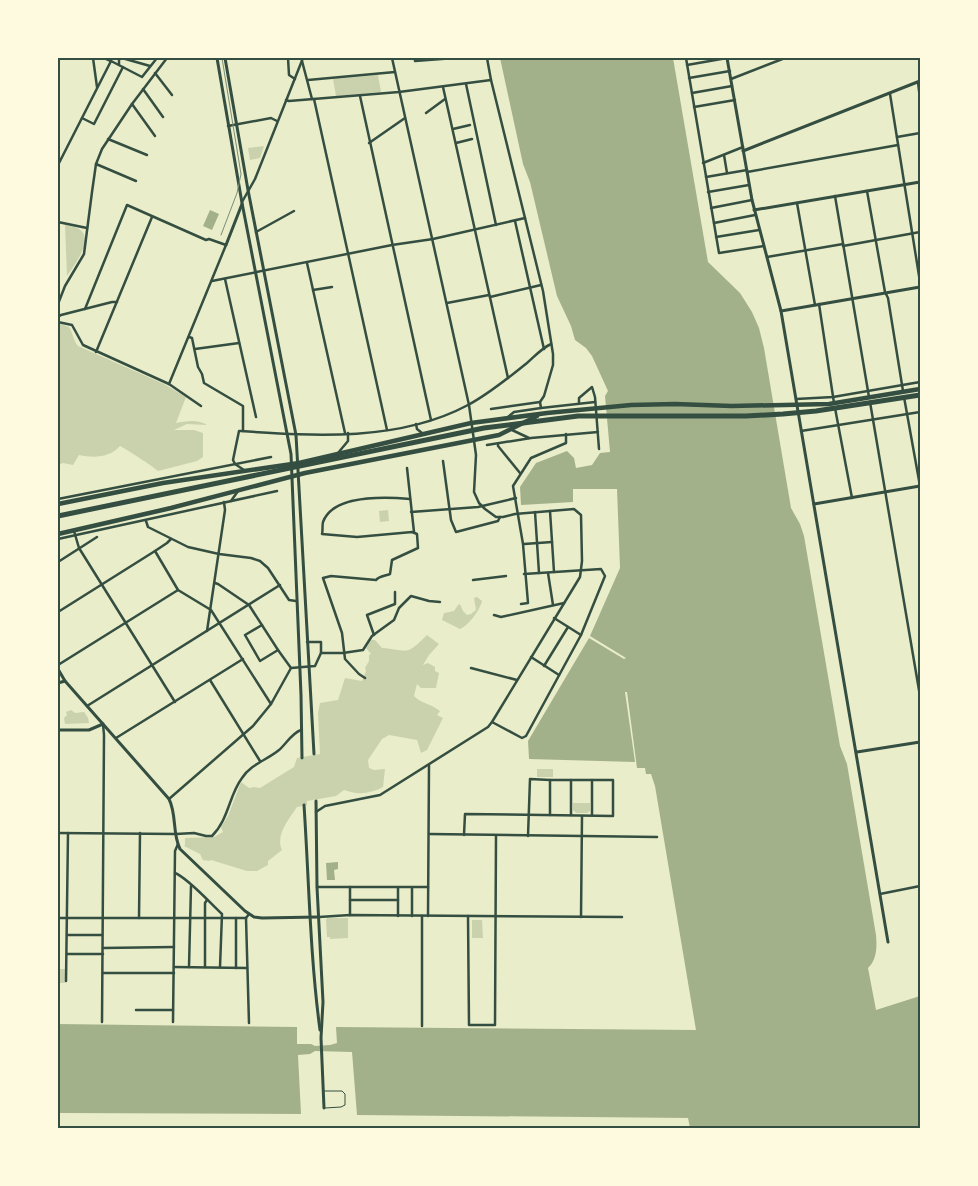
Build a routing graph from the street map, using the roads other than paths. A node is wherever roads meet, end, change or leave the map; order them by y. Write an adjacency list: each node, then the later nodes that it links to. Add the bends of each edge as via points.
1 (93, 58): 34 (street)
2 (104, 58): 17 (street)
3 (121, 58): 19 (street); 20 (street)
4 (157, 58): 20 (street)
5 (167, 58): 24 (street)
6 (217, 58): 54 (street)
7 (225, 58): 53 (street)
8 (288, 58): 26 (street, via 289,75)
9 (392, 58): 23 (street)
10 (415, 58): 11 (street, via 415,61)
11 (455, 58)
12 (487, 58): 28 (street)
13 (686, 58): 18 (street)
14 (727, 58): 18 (street); 22 (street)
15 (785, 58): 29 (street)
16 (303, 59): 26 (street); 27 (street)
17 (111, 61): 19 (street); 34 (street)
18 (687, 64): 25 (street)
19 (119, 65): 21 (street)
20 (150, 66): 21 (street, via 142,77)
21 (123, 67): 50 (street, via 94,124)
22 (730, 71): 25 (street); 29 (street)
23 (395, 72): 27 (street); 36 (street)
24 (155, 73): 35 (street); 39 (street)
25 (689, 78): 37 (street)
26 (295, 79): 44 (street)
27 (308, 80): 42 (street)
28 (491, 80): 31 (street); 90 (street)
29 (731, 80): 32 (street)
30 (919, 81): 38 (street); 43 (street)
31 (466, 84): 33 (street); 94 (street)
32 (732, 86): 37 (street); 45 (street)
33 (443, 87): 36 (street); 41 (street)
34 (97, 88): 50 (street)
35 (144, 89): 46 (street); 49 (street)
36 (399, 92): 40 (street); 51 (street)
37 (692, 93): 47 (street)
38 (889, 93): 59 (street); 65 (street)
39 (172, 95)
40 (360, 96): 42 (street); 62 (street)
41 (446, 98): 48 (street); 56 (street)
42 (313, 99): 44 (street); 109 (street)
43 (920, 99)
44 (286, 100): 52 (street)
45 (735, 100): 47 (street); 65 (street)
46 (132, 104): 58 (street); 60 (street)
47 (694, 107): 68 (street)
48 (426, 113)
49 (162, 117)
50 (82, 118): 70 (street)
51 (405, 118): 62 (street); 101 (street)
52 (277, 121): 53 (street, via 270,118); 78 (street)
53 (237, 124): 54 (street); 78 (street)
54 (228, 126): 83 (street)
55 (470, 126): 56 (street)
56 (453, 130): 63 (street)
57 (920, 133): 59 (street)
58 (155, 136)
59 (897, 137): 64 (street)
60 (108, 139): 66 (street); 69 (street)
61 (472, 139): 63 (street)
62 (369, 143): 105 (street)
63 (456, 143): 96 (street)
64 (898, 145): 71 (street); 76 (street)
65 (743, 149): 67 (street); 71 (street)
66 (147, 155)
67 (724, 155): 68 (street); 72 (street)
68 (703, 163): 73 (street)
69 (96, 164): 74 (street); 95 (street)
70 (58, 165)
71 (747, 171): 72 (street); 77 (street)
72 (728, 173): 73 (street)
73 (706, 177): 80 (street)
74 (136, 180)
75 (920, 182): 76 (street)
76 (904, 184): 79 (street); 100 (street)
77 (749, 185): 80 (street); 82 (street)
78 (248, 190): 83 (street); 98 (street)
79 (867, 191): 81 (street); 103 (street)
80 (708, 192): 85 (street)
81 (835, 196): 84 (street); 106 (street)
82 (752, 200): 85 (street); 86 (street)
83 (242, 203): 104 (street); 113 (street)
84 (797, 203): 86 (street); 108 (street)
85 (710, 208): 93 (street)
86 (754, 210): 88 (street)
87 (294, 211): 98 (street)
88 (755, 215): 93 (street); 97 (street)
89 (152, 217): 104 (street); 125 (street); 129 (street, via 126,205)
90 (525, 218): 91 (street); 117 (street)
91 (514, 221): 94 (street); 120 (street)
92 (58, 222): 95 (street)
93 (714, 223): 102 (street)
94 (496, 225): 96 (street)
95 (87, 228): 127 (street, via 84,254)
96 (475, 230): 101 (street); 123 (street)
97 (760, 230): 102 (street); 107 (street)
98 (256, 232): 112 (street)
99 (920, 232): 100 (street)
100 (913, 234): 103 (street); 116 (street)
101 (432, 238): 105 (street); 126 (street)
102 (716, 238): 107 (street, via 719,253)
103 (876, 240): 106 (street); 122 (street)
104 (226, 245): 115 (street)
105 (392, 245): 109 (street); 159 (street)
106 (843, 245): 108 (street); 124 (street)
107 (764, 246): 110 (street)
108 (805, 250): 110 (street); 128 (street)
109 (349, 254): 111 (street); 164 (street)
110 (767, 257): 130 (street)
111 (307, 263): 112 (street); 121 (street)
112 (264, 270): 113 (street); 173 (street)
113 (256, 272): 114 (street); 170 (street)
114 (225, 279): 115 (street); 134 (street)
115 (212, 281): 133 (street)
116 (920, 282)
117 (541, 285): 120 (street); 135 (street)
118 (332, 287): 121 (street)
119 (920, 287): 122 (street)
120 (530, 288): 123 (street); 137 (street)
121 (313, 290): 169 (street)
122 (885, 292): 124 (street); 142 (street)
123 (490, 296): 126 (street); 139 (street)
124 (852, 298): 128 (street); 143 (street)
125 (117, 302): 129 (street); 138 (street)
126 (447, 303): 150 (street)
127 (58, 304)
128 (817, 304): 130 (street); 145 (street)
129 (85, 309): 131 (street)
130 (781, 311): 146 (street)
131 (58, 317)
132 (58, 322): 138 (street, via 72,325 83,345)
133 (189, 337): 136 (street); 141 (street)
134 (239, 343): 136 (street); 157 (street)
135 (551, 344): 137 (street); 147 (street, via 553,365)
136 (195, 349): 167 (street, via 204,383 243,406)
137 (544, 349): 139 (street)
138 (96, 352): 141 (street)
139 (508, 378): 150 (street)
140 (920, 382): 142 (street)
141 (169, 384): 151 (street)
142 (902, 386): 143 (street); 156 (street)
143 (868, 391): 145 (street); 160 (street)
144 (920, 391): 155 (highway, via 829,404 631,405); 209 (highway, via 816,411 783,414 578,416 484,428)
145 (833, 397): 146 (street); 163 (street)
146 (796, 399): 166 (street)
147 (540, 402): 152 (street); 153 (street)
148 (595, 402): 149 (street); 149 (street, via 592,387 579,398); 168 (street)
149 (579, 404): 152 (street)
150 (469, 405): 159 (street); 161 (street)
151 (201, 406)
152 (541, 408): 158 (street, via 514,412)
153 (491, 409)
154 (920, 412): 156 (street)
155 (540, 414): 158 (highway); 165 (highway)
156 (906, 414): 160 (street); 190 (street)
157 (256, 417)
158 (505, 419): 161 (highway)
159 (431, 420): 162 (street)
160 (873, 420): 163 (street); 193 (street)
161 (471, 423): 171 (highway); 175 (street)
162 (416, 424): 164 (street); 171 (street)
163 (838, 425): 166 (street); 196 (street)
164 (387, 430): 169 (street)
165 (512, 430): 174 (street); 175 (highway)
166 (801, 431): 202 (street)
167 (243, 432): 170 (street); 183 (street, via 239,431 237,438)
168 (598, 432): 172 (street); 178 (street)
169 (347, 433): 173 (street); 179 (street, via 348,441)
170 (288, 434): 173 (street); 184 (street)
171 (424, 434): 179 (highway)
172 (566, 434): 174 (street); 187 (street, via 566,443 531,458)
173 (296, 435): 182 (street)
174 (531, 438): 176 (street)
175 (473, 440): 188 (highway); 203 (street, via 476,455 474,488)
176 (498, 444): 177 (street); 187 (street)
177 (487, 446)
178 (599, 450)
179 (337, 454): 182 (highway)
180 (272, 457): 183 (street)
181 (443, 461): 204 (street)
182 (299, 463): 184 (highway); 188 (street)
183 (235, 464): 186 (street); 194 (street)
184 (292, 464): 186 (highway); 189 (street)
185 (407, 468): 198 (street)
186 (245, 471): 194 (highway)
187 (520, 473): 195 (street, via 514,486)
188 (300, 475): 189 (highway); 254 (street)
189 (292, 477): 191 (highway); 237 (street)
190 (920, 486): 193 (street)
191 (239, 489): 199 (street); 213 (highway)
192 (277, 491): 199 (street)
193 (886, 492): 196 (street); 274 (street)
194 (88, 495): 197 (street); 201 (highway)
195 (516, 498): 203 (street); 208 (street)
196 (852, 498): 202 (street)
197 (58, 499)
198 (410, 499): 206 (street); 212 (street, via 372,498 340,506 323,522 322,534 357,537)
199 (232, 501): 200 (street)
200 (224, 502): 211 (street); 223 (street, via 226,510)
201 (58, 504)
202 (814, 504): 285 (street)
203 (482, 506): 204 (street); 210 (street)
204 (450, 510): 206 (street); 210 (street, via 456,532 498,521)
205 (550, 511): 207 (street); 218 (street); 225 (street, via 574,509 581,515)
206 (411, 512): 212 (street)
207 (535, 512): 208 (street); 219 (street)
208 (519, 513): 210 (street); 220 (street)
209 (58, 516)
210 (500, 517)
211 (146, 520): 213 (street); 217 (street, via 148,527)
212 (414, 532): 257 (street, via 418,548 392,560 390,574 376,580 324,578 342,632)
213 (74, 533): 214 (highway); 216 (street); 221 (street)
214 (58, 534)
215 (97, 537): 221 (street)
216 (58, 538)
217 (171, 539): 222 (street); 223 (street)
218 (552, 542): 219 (street); 226 (street)
219 (537, 543): 220 (street); 227 (street)
220 (523, 544): 229 (street)
221 (79, 548): 224 (street); 232 (street)
222 (155, 551): 232 (street); 235 (street)
223 (218, 554): 233 (street); 234 (street, via 260,561)
224 (58, 562)
225 (581, 570): 226 (street); 239 (street); 253 (street, via 601,569 605,576)
226 (554, 572): 228 (street)
227 (540, 573): 228 (street); 229 (street)
228 (548, 573): 242 (street)
229 (524, 574): 241 (street, via 528,603)
230 (506, 576): 231 (street)
231 (473, 580)
232 (102, 584): 244 (street); 247 (street)
233 (214, 584): 240 (street); 243 (street)
234 (280, 585): 237 (street, via 290,600); 240 (street)
235 (178, 590): 243 (street); 247 (street)
236 (395, 592): 252 (street, via 395,604 367,615)
237 (296, 601): 264 (street)
238 (440, 602): 252 (street, via 411,596 399,608 394,620)
239 (564, 603): 242 (street); 246 (street)
240 (250, 604): 248 (street); 249 (street)
241 (521, 604)
242 (553, 605): 245 (street, via 501,617)
243 (211, 610): 248 (street); 251 (street)
244 (58, 612)
245 (494, 615)
246 (554, 618): 250 (street); 258 (street)
247 (126, 622): 260 (street); 261 (street)
248 (219, 623): 251 (street); 259 (street)
249 (262, 625): 255 (street); 255 (street, via 245,635 260,660)
250 (568, 627): 253 (street); 262 (street)
251 (207, 631): 261 (street)
252 (374, 635): 257 (street, via 363,650)
253 (581, 635): 268 (street)
254 (307, 642): 256 (street, via 321,642); 265 (street)
255 (278, 650): 263 (street)
256 (321, 653): 257 (street); 265 (street, via 315,666)
257 (343, 654): 269 (street)
258 (531, 657): 262 (street); 271 (street)
259 (243, 659): 270 (street); 276 (street)
260 (58, 665)
261 (153, 665): 275 (street); 277 (street)
262 (544, 666): 268 (street)
263 (291, 668): 264 (street); 276 (street)
264 (300, 668): 265 (street); 281 (street)
265 (308, 668): 286 (street)
266 (471, 668): 271 (street)
267 (58, 669): 272 (street)
268 (559, 675): 278 (street, via 526,736 522,738)
269 (365, 678)
270 (210, 680): 275 (street); 282 (street)
271 (517, 680): 278 (street)
272 (65, 681): 273 (street); 277 (street)
273 (58, 683)
274 (920, 696)
275 (176, 702): 283 (street)
276 (271, 704): 282 (street)
277 (87, 706): 279 (street)
278 (492, 722): 289 (street)
279 (103, 724): 280 (street, via 89,730); 283 (street); 304 (street)
280 (58, 730)
281 (302, 730): 287 (street); 288 (street, via 274,754)
282 (245, 734): 288 (street); 293 (street)
283 (116, 738): 293 (street)
284 (920, 742): 285 (street)
285 (857, 752): 322 (street)
286 (314, 754)
287 (302, 758)
288 (260, 761): 306 (street, via 243,775 226,816 212,836)
289 (429, 765): 296 (street, via 380,795 324,806); 307 (street)
290 (550, 780): 291 (street); 297 (street, via 530,779); 298 (street)
291 (571, 780): 292 (street); 299 (street)
292 (592, 780): 301 (street); 301 (street, via 613,780 613,816)
293 (169, 799): 306 (street)
294 (316, 801): 296 (street)
295 (304, 805): 334 (street)
296 (316, 812): 318 (street)
297 (529, 815): 298 (street); 308 (street, via 465,814); 310 (street)
298 (550, 815): 299 (street)
299 (571, 815): 300 (street)
300 (582, 815): 301 (street); 311 (street)
301 (592, 815)
302 (58, 833): 303 (street)
303 (68, 833): 304 (street); 339 (street)
304 (103, 833): 305 (street); 340 (street)
305 (140, 833): 306 (street); 341 (street)
306 (176, 834): 313 (street)
307 (429, 834): 308 (street); 317 (street)
308 (464, 835): 309 (street)
309 (496, 836): 310 (street); 333 (street)
310 (528, 836): 311 (street)
311 (582, 837): 312 (street); 336 (street)
312 (657, 837)
313 (178, 844): 314 (street); 326 (street)
314 (175, 874): 315 (street); 342 (street)
315 (191, 886): 323 (street); 343 (street)
316 (920, 886): 322 (street)
317 (428, 887): 321 (street); 331 (street)
318 (317, 888): 319 (street); 335 (street)
319 (350, 888): 320 (street); 324 (street)
320 (398, 888): 321 (street); 325 (street)
321 (412, 888): 329 (street)
322 (880, 894): 350 (street)
323 (207, 900): 344 (street); 345 (street, via 222,914)
324 (350, 900): 325 (street); 327 (street)
325 (398, 900): 328 (street)
326 (249, 914): 334 (street, via 262,918); 347 (street)
327 (350, 915): 328 (street); 335 (street)
328 (398, 916): 329 (street)
329 (412, 916): 330 (street)
330 (422, 916): 331 (street); 369 (street)
331 (428, 916): 332 (street)
332 (468, 916): 333 (street); 333 (street, via 469,1025 494,1025)
333 (496, 916): 336 (street)
334 (310, 917): 335 (street); 370 (street, via 316,1003)
335 (318, 917): 370 (street)
336 (581, 917): 337 (street)
337 (622, 917)
338 (58, 918): 339 (street)
339 (67, 918): 340 (street); 348 (street)
340 (102, 918): 341 (street); 349 (street)
341 (139, 918): 342 (street)
342 (174, 918): 343 (street); 351 (street)
343 (190, 918): 344 (street); 356 (street)
344 (205, 918): 345 (street); 357 (street)
345 (222, 918): 346 (street); 358 (street)
346 (236, 918): 347 (street); 359 (street)
347 (246, 918): 360 (street)
348 (67, 935): 349 (street); 353 (street)
349 (102, 935): 352 (street)
350 (888, 942)
351 (174, 946): 352 (street); 355 (street)
352 (103, 948): 354 (street)
353 (67, 954): 354 (street); 363 (street)
354 (103, 954): 361 (street)
355 (174, 967): 356 (street); 362 (street)
356 (190, 967): 357 (street)
357 (205, 967): 358 (street)
358 (220, 967): 359 (street)
359 (236, 968): 360 (street)
360 (248, 968): 368 (street)
361 (103, 973): 362 (street); 366 (street)
362 (174, 973): 365 (street)
363 (66, 981)
364 (136, 1010): 365 (street)
365 (173, 1010): 367 (street)
366 (102, 1022)
367 (173, 1022)
368 (249, 1023)
369 (422, 1026)
370 (322, 1038): 371 (street)
371 (323, 1091): 372 (street); 372 (lane, via 342,1091 345,1094 345,1105 341,1108)
372 (324, 1108)

